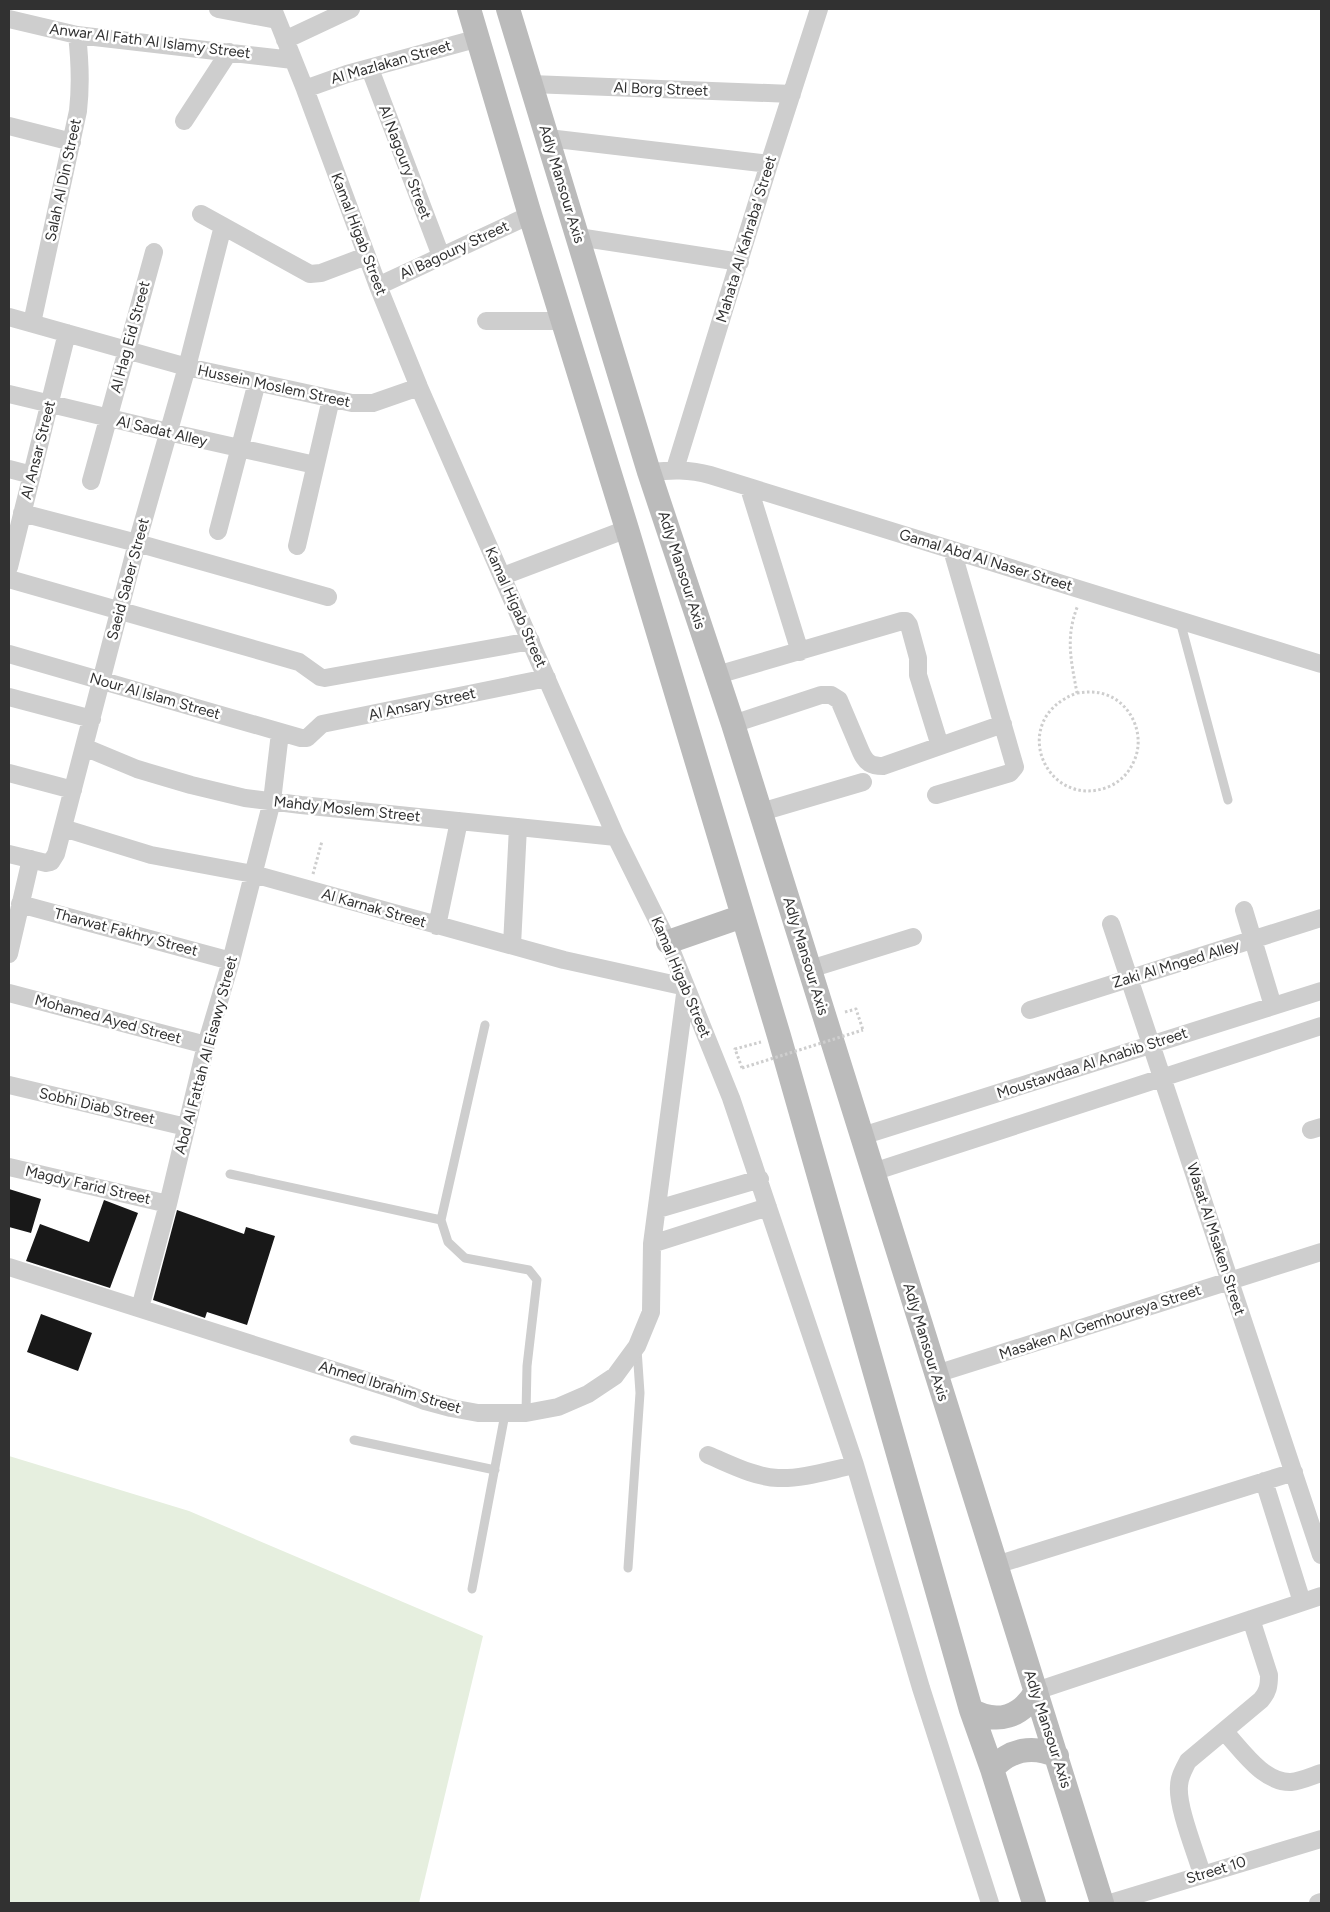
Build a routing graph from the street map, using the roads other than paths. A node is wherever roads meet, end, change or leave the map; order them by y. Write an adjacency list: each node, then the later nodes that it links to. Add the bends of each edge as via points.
1 (218, 9): 7 (street)
2 (351, 9): 7 (street)
3 (469, 9): 9 (main road)
4 (508, 9): 13 (main road, Adly Mansour Axis)
5 (819, 9): 15 (street, Mahata Al Kahraba' Street)
6 (9, 19): 8 (street, Anwar Al Fath Al Islamy Street)
7 (279, 25): 11 (street, Kamal Higab Street)
8 (77, 35): 10 (street, Anwar Al Fath Al Islamy Street); 19 (street, Salah Al Din Street, via 81,85)
9 (479, 38): 12 (street, Al Mazlakan Street); 22 (main road)
10 (229, 52): 11 (street, Anwar Al Fath Al Islamy Street); 16 (street)
11 (293, 60): 14 (street, Kamal Higab Street)
12 (370, 68): 14 (street, Al Mazlakan Street); 27 (street, Al Nagoury Street)
13 (531, 84): 15 (street, Al Borg Street); 18 (main road, Adly Mansour Axis)
14 (305, 89): 26 (street, Kamal Higab Street)
15 (792, 94): 20 (street, Mahata Al Kahraba' Street)
16 (184, 121)
17 (9, 126): 19 (street)
18 (548, 138): 20 (street); 24 (main road, Adly Mansour Axis)
19 (72, 142): 33 (street, Salah Al Din Street)
20 (769, 164): 28 (street, Mahata Al Kahraba' Street)
21 (201, 214): 23 (street)
22 (530, 215): 27 (street, Al Bagoury Street); 32 (main road)
23 (223, 226): 26 (street, via 310,274 322,273); 36 (street, Saeid Saber Street)
24 (578, 237): 28 (street); 48 (main road, Adly Mansour Axis)
25 (154, 252): 35 (street, Al Hag Eid Street)
26 (366, 256): 29 (street, Kamal Higab Street)
27 (441, 256): 29 (street, Al Bagoury Street)
28 (740, 262): 47 (street, Mahata Al Kahraba' Street)
29 (378, 286): 38 (street, Kamal Higab Street)
30 (9, 317): 33 (street, Hussein Moslem Street)
31 (486, 321): 32 (street)
32 (563, 321): 53 (main road)
33 (32, 323): 34 (street, Hussein Moslem Street)
34 (67, 333): 35 (street, Hussein Moslem Street); 41 (street, Al Ansar Street)
35 (126, 350): 36 (street, Hussein Moslem Street); 42 (street, Al Hag Eid Street)
36 (187, 367): 37 (street, Hussein Moslem Street); 43 (street, Saeid Saber Street)
37 (257, 382): 40 (street, Hussein Moslem Street); 44 (street)
38 (419, 387): 40 (street, Hussein Moslem Street, via 372,403); 59 (street, Kamal Higab Street)
39 (9, 394): 41 (street, Al Sadat Alley)
40 (331, 399): 45 (street)
41 (49, 405): 42 (street, Al Sadat Alley); 49 (street, Al Ansar Street)
42 (108, 418): 43 (street, Al Sadat Alley); 50 (street, Al Hag Eid Street)
43 (168, 432): 44 (street, Al Sadat Alley); 55 (street, Saeid Saber Street)
44 (240, 449): 45 (street, Al Sadat Alley); 54 (street)
45 (315, 465): 56 (street)
46 (9, 469): 49 (street)
47 (675, 469): 48 (street, Gamal Abd Al Naser Street); 51 (street, Gamal Abd Al Naser Street, via 702,472)
48 (649, 472): 68 (main road, Adly Mansour Axis)
49 (32, 475): 52 (street, Al Ansar Street)
50 (91, 480)
51 (749, 488): 57 (street, Gamal Abd Al Naser Street); 65 (street)
52 (22, 514): 55 (street); 58 (street, Al Ansar Street)
53 (627, 529): 59 (street); 95 (main road)
54 (218, 531)
55 (137, 543): 61 (street); 62 (street, Saeid Saber Street)
56 (297, 546)
57 (952, 550): 63 (street, Gamal Abd Al Naser Street); 74 (street)
58 (9, 567)
59 (503, 576): 64 (street, Kamal Higab Street)
60 (9, 579): 62 (street)
61 (328, 597)
62 (119, 609): 64 (street, via 299,662 325,678); 70 (street, Saeid Saber Street)
63 (1180, 620): 67 (street, Gamal Abd Al Naser Street); 83 (lane)
64 (531, 640): 69 (street, Kamal Higab Street)
65 (800, 652): 68 (street); 77 (street, via 906,621 918,658 918,675)
66 (9, 654): 70 (street, Nour Al Islam Street)
67 (1321, 664)
68 (717, 675): 73 (main road, Adly Mansour Axis)
69 (547, 678): 76 (street, Al Ansary Street, via 322,724 307,738); 89 (street, Kamal Higab Street)
70 (101, 679): 72 (street, Saeid Saber Street); 75 (street, Nour Al Islam Street)
71 (9, 697): 72 (street)
72 (92, 719): 78 (street, Saeid Saber Street)
73 (733, 724): 77 (street, via 821,695 831,695 839,700 865,760 873,766 882,766); 85 (main road, Adly Mansour Axis)
74 (1003, 724): 77 (street); 82 (street, via 1013,771)
75 (280, 733): 76 (street, Nour Al Islam Street); 84 (street, Abd Al Fattah Al Eisawy Street)
76 (301, 738)
77 (940, 746)
78 (84, 747): 81 (street, Saeid Saber Street); 84 (street, Mahdy Moslem Street, via 137,769 190,785)
79 (9, 772): 81 (street)
80 (863, 782): 85 (street)
81 (73, 790): 88 (street, Saeid Saber Street)
82 (936, 795)
83 (1228, 800)
84 (272, 801): 86 (street, Mahdy Moslem Street); 92 (street, Abd Al Fattah Al Eisawy Street)
85 (761, 812): 106 (main road, Adly Mansour Axis)
86 (459, 822): 87 (street, Mahdy Moslem Street); 98 (street)
87 (518, 827): 89 (street, Mahdy Moslem Street); 103 (street)
88 (63, 828): 91 (street, Saeid Saber Street, via 54,858 46,863); 92 (street, Al Karnak Street, via 152,855)
89 (616, 837): 102 (street, Kamal Higab Street)
90 (9, 854): 91 (street)
91 (31, 860): 93 (street)
92 (253, 874): 98 (street, Al Karnak Street); 105 (street, Abd Al Fattah Al Eisawy Street)
93 (20, 904): 99 (street); 105 (street, Tharwat Fakhry Street)
94 (1244, 910): 101 (street)
95 (743, 916): 102 (main road); 152 (main road)
96 (1321, 918): 101 (street, Zaki Al Mnged Alley)
97 (1111, 924): 107 (street, Wasat Al Msaken Street)
98 (437, 926): 103 (street, Al Karnak Street)
99 (11, 931): 104 (street)
100 (913, 937): 106 (street)
101 (1253, 939): 107 (street, Zaki Al Mnged Alley); 111 (street)
102 (668, 942): 108 (street, Kamal Higab Street)
103 (512, 945): 108 (street, Al Karnak Street)
104 (9, 954)
105 (231, 961): 116 (street, Abd Al Fattah Al Eisawy Street)
106 (810, 969): 120 (main road, Adly Mansour Axis)
107 (1130, 978): 112 (street, Zaki Al Mnged Alley); 115 (street, Wasat Al Msaken Street)
108 (686, 987): 124 (street, Kamal Higab Street); 127 (street, Ahmed Ibrahim Street)
109 (1321, 990): 111 (street, Moustawdaa Al Anabib Street)
110 (9, 992): 116 (street, Mohamed Ayed Street)
111 (1273, 1006): 115 (street, Moustawdaa Al Anabib Street)
112 (1030, 1010)
113 (485, 1025): 128 (lane)
114 (1321, 1026): 117 (street)
115 (1151, 1044): 117 (street, Wasat Al Msaken Street); 120 (street, Moustawdaa Al Anabib Street)
116 (206, 1045): 119 (street, Abd Al Fattah Al Eisawy Street)
117 (1162, 1078): 122 (street); 132 (street, Wasat Al Msaken Street)
118 (9, 1085): 119 (street, Sobhi Diab Street)
119 (186, 1127): 125 (street, Abd Al Fattah Al Eisawy Street)
120 (862, 1136): 122 (main road, Adly Mansour Axis)
121 (9, 1167): 125 (street, Magdy Farid Street)
122 (873, 1172): 135 (main road, Adly Mansour Axis)
123 (230, 1174): 128 (lane)
124 (760, 1179): 126 (street, Kamal Higab Street); 127 (street)
125 (168, 1204): 133 (street, Abd Al Fattah Al Eisawy Street)
126 (768, 1207): 129 (street); 140 (street, Kamal Higab Street)
127 (658, 1209): 129 (street, Ahmed Ibrahim Street)
128 (441, 1220): 136 (lane, via 448,1242 465,1258 529,1270 537,1280 527,1366)
129 (652, 1244): 134 (street, Ahmed Ibrahim Street, via 650,1312)
130 (1321, 1252): 132 (street, Masaken Al Gemhoureya Street)
131 (9, 1267): 133 (street, Ahmed Ibrahim Street)
132 (1230, 1281): 135 (street, Masaken Al Gemhoureya Street); 142 (street, Wasat Al Msaken Street)
133 (140, 1308): 137 (street, Ahmed Ibrahim Street, via 425,1401 478,1413)
134 (637, 1346): 136 (street, Ahmed Ibrahim Street, via 616,1376 588,1394 558,1407); 146 (lane, via 640,1393)
135 (936, 1374): 145 (main road, Adly Mansour Axis)
136 (526, 1413): 137 (street, Ahmed Ibrahim Street)
137 (505, 1414): 141 (lane)
138 (354, 1440): 141 (lane)
139 (708, 1455): 140 (street, via 754,1474 778,1478)
140 (855, 1465): 160 (street, Kamal Higab Street, via 921,1688)
141 (495, 1470): 147 (lane)
142 (1294, 1472): 143 (street); 144 (street, Wasat Al Msaken Street)
143 (1264, 1481): 145 (street); 149 (street)
144 (1321, 1555)
145 (996, 1565): 151 (main road, Adly Mansour Axis)
146 (628, 1568)
147 (472, 1589)
148 (1321, 1596): 149 (street)
149 (1302, 1602): 150 (street)
150 (1251, 1619): 151 (street); 153 (street, via 1268,1675 1267,1693)
151 (1036, 1690): 152 (main road, via 1025,1706 1008,1716 989,1718); 154 (main road, Adly Mansour Axis)
152 (971, 1710): 155 (main road)
153 (1224, 1731): 156 (street, via 1259,1768 1274,1778 1292,1782); 158 (street, via 1188,1761 1178,1786)
154 (1057, 1756): 155 (main road, via 1027,1749 1007,1756); 162 (main road, Adly Mansour Axis)
155 (992, 1769): 161 (main road)
156 (1321, 1773)
157 (1321, 1839): 158 (street, Street 10)
158 (1202, 1874): 163 (street, Street 10)
159 (1321, 1902): 164 (street)
160 (990, 1903)
161 (1034, 1903)
162 (1102, 1903)
163 (1110, 1903)
164 (1318, 1903)

